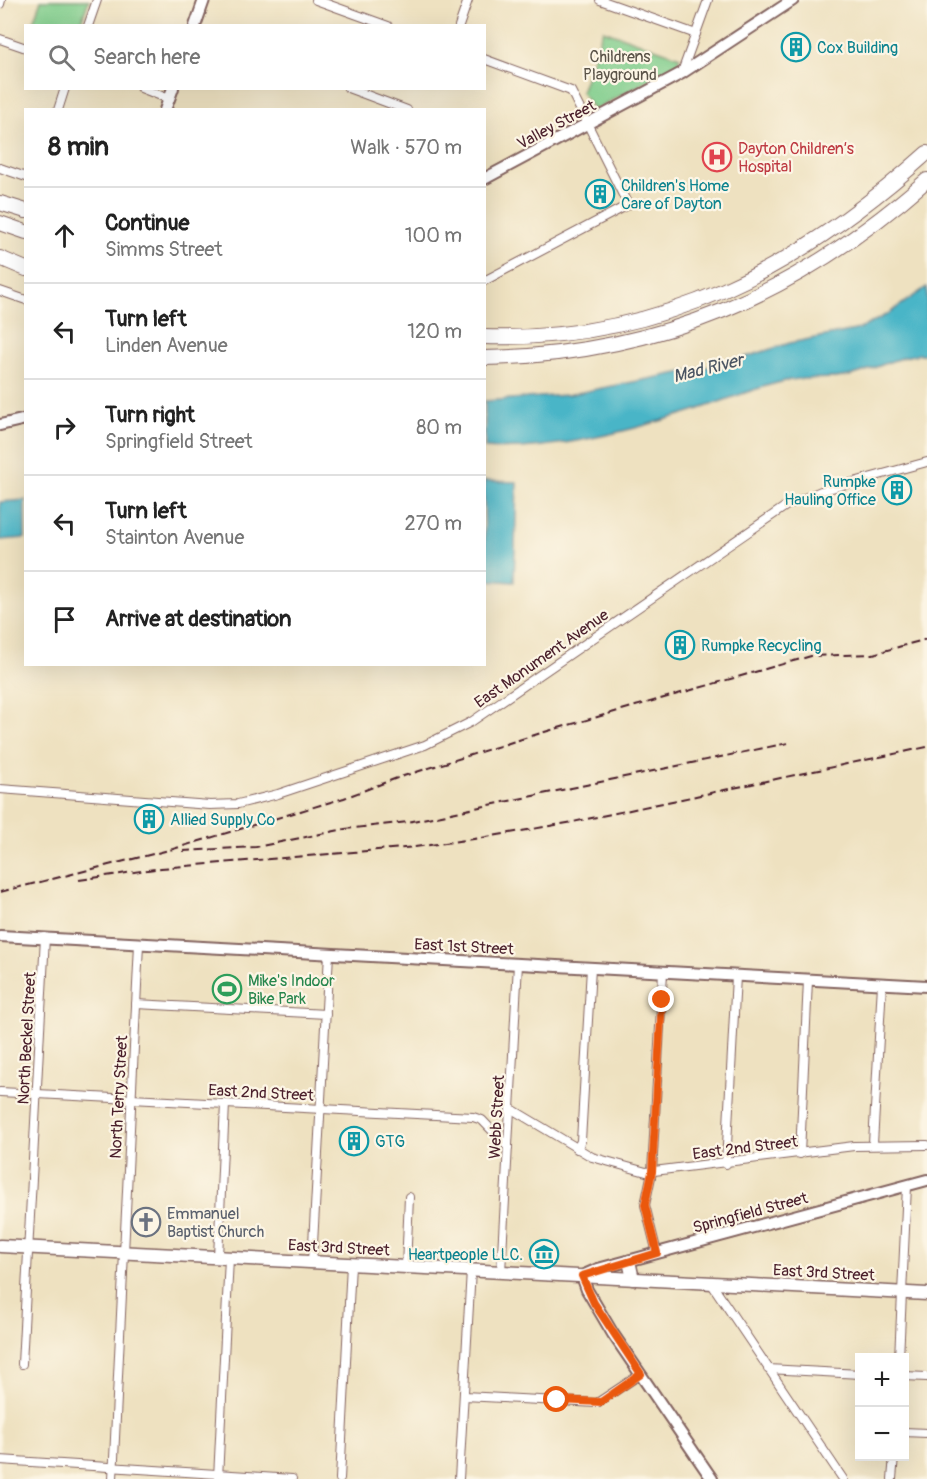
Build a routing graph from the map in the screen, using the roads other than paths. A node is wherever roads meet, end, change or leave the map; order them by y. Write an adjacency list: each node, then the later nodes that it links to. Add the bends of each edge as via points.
1 (97, 0): 10 (street)
2 (204, 0): 11 (main road)
3 (316, 0): 8 (street)
4 (468, 0): 13 (street)
5 (600, 0): 9 (street)
6 (708, 0): 14 (street)
7 (792, 0): 18 (main road, Valley Street)
8 (325, 2): 12 (street)
9 (610, 2): 14 (street)
10 (89, 24)
11 (196, 24)
12 (383, 24)
13 (460, 24)
14 (696, 34): 18 (street)
15 (0, 39): 16 (street)
16 (24, 47)
17 (486, 60): 25 (street, via 568,88)
18 (682, 73): 25 (main road, Valley Street)
19 (64, 90): 23 (street)
20 (146, 90): 22 (street)
21 (353, 90): 24 (street)
22 (169, 99)
23 (59, 108)
24 (402, 108)
25 (589, 124): 29 (main road, Valley Street); 37 (street, via 628,205)
26 (927, 153): 42 (highway, via 838,226 762,273 636,320 583,331)
27 (0, 168): 28 (street)
28 (24, 176)
29 (486, 177)
30 (927, 180): 43 (highway, via 813,267 726,310 656,334 600,347)
31 (0, 203): 32 (highway)
32 (24, 210)
33 (0, 223): 34 (highway)
34 (24, 231)
35 (0, 258): 36 (highway)
36 (24, 268)
37 (486, 280)
38 (0, 291): 39 (street)
39 (24, 299)
40 (486, 330): 42 (highway)
41 (486, 337): 42 (highway)
42 (519, 337)
43 (486, 358)
44 (24, 419): 45 (main road)
45 (0, 425)
46 (927, 462): 47 (street, East Monument Avenue, via 821,491 786,506 492,710 416,748 238,804)
47 (0, 789)
48 (0, 936): 49 (main road, East 1st Street)
49 (45, 937): 50 (main road, East 1st Street); 62 (street, North Beckel Street)
50 (139, 944): 51 (main road, East 1st Street); 59 (street, North Terry Street)
51 (329, 954): 52 (main road, East 1st Street); 60 (street)
52 (518, 964): 53 (main road, East 1st Street); 65 (street, Webb Street)
53 (591, 968): 54 (main road, East 1st Street); 70 (street)
54 (663, 972): 55 (main road, East 1st Street); 73 (street)
55 (736, 976): 56 (main road, East 1st Street); 72 (street)
56 (808, 980): 57 (main road, East 1st Street); 71 (street)
57 (882, 984): 58 (main road, East 1st Street); 67 (street)
58 (927, 987)
59 (136, 1004): 60 (street); 63 (street, North Terry Street)
60 (326, 1014): 66 (street)
61 (0, 1092): 62 (street, East 2nd Street)
62 (37, 1094): 63 (street, East 2nd Street); 78 (street, North Beckel Street)
63 (131, 1099): 64 (street, East 2nd Street); 79 (street, North Terry Street)
64 (225, 1104): 66 (street, East 2nd Street); 81 (street)
65 (510, 1108): 69 (street, Webb Street); 70 (street, East 2nd Street)
66 (321, 1109): 69 (street, East 2nd Street, via 473,1117 482,1120); 82 (street)
67 (873, 1144): 68 (street, East 2nd Street); 71 (street, East 2nd Street)
68 (927, 1145)
69 (508, 1147): 87 (street, Webb Street)
70 (578, 1149): 73 (street, East 2nd Street, via 606,1163)
71 (800, 1154): 72 (street, East 2nd Street)
72 (726, 1164): 73 (street, East 2nd Street)
73 (652, 1172): 80 (street, via 645,1205)
74 (927, 1180): 75 (main road, Springfield Street)
75 (907, 1186): 80 (main road, Springfield Street); 91 (street)
76 (410, 1197): 85 (street)
77 (0, 1246): 78 (main road, East 3rd Street)
78 (28, 1247): 79 (main road, East 3rd Street); 94 (street, North Beckel Street)
79 (124, 1252): 81 (main road, East 3rd Street); 105 (street, North Terry Street)
80 (657, 1253): 83 (main road, Springfield Street)
81 (224, 1258): 82 (main road, East 3rd Street); 106 (street)
82 (312, 1262): 84 (main road, East 3rd Street)
83 (629, 1262): 88 (main road, Springfield Street); 89 (main road)
84 (351, 1264): 85 (main road, East 3rd Street); 109 (street)
85 (406, 1267): 86 (main road, East 3rd Street)
86 (471, 1270): 87 (main road, East 3rd Street); 100 (street)
87 (501, 1272): 88 (main road, East 3rd Street)
88 (582, 1276): 89 (main road, East 3rd Street); 96 (main road, via 594,1303)
89 (633, 1279): 90 (main road, East 3rd Street)
90 (711, 1283): 91 (main road, East 3rd Street); 95 (street)
91 (902, 1293): 92 (main road, East 3rd Street); 93 (street)
92 (927, 1294)
93 (899, 1353)
94 (22, 1364)
95 (768, 1370): 97 (street); 112 (street)
96 (641, 1374): 100 (street, via 597,1403); 111 (main road)
97 (855, 1374)
98 (909, 1376): 99 (street)
99 (927, 1377)
100 (464, 1396): 110 (street)
101 (909, 1432): 102 (street)
102 (927, 1433)
103 (0, 1461): 105 (street)
104 (894, 1461): 113 (street)
105 (113, 1469): 106 (street); 107 (street, North Terry Street)
106 (218, 1477): 108 (street)
107 (112, 1479)
108 (292, 1479)
109 (340, 1479)
110 (459, 1479)
111 (712, 1479)
112 (843, 1479)
113 (892, 1479)

